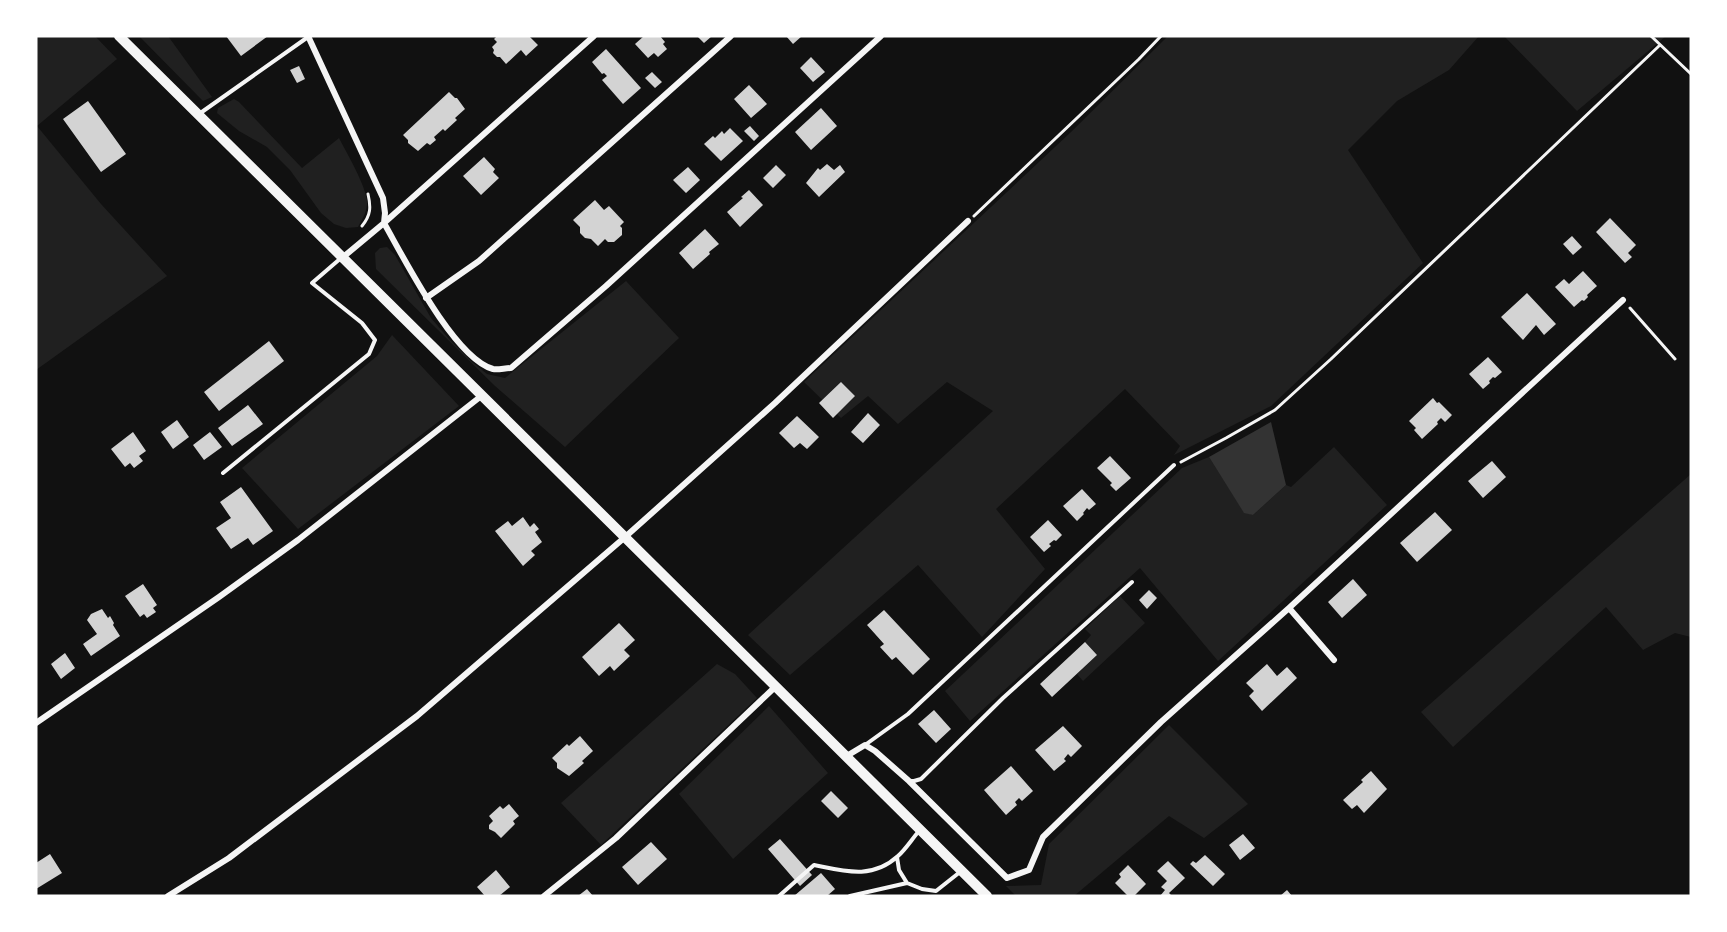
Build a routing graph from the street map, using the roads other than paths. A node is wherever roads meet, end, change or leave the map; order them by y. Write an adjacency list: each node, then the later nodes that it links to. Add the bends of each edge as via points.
1 (119, 36): 6 (main road)
2 (308, 36): 6 (lane); 8 (street, via 383,198)
3 (594, 36): 8 (street)
4 (731, 36): 10 (street, via 479,261)
5 (881, 36): 10 (street, via 511,368 494,369 480,363)
6 (197, 115): 9 (main road)
7 (968, 221): 15 (street, via 775,403)
8 (384, 223): 9 (street); 10 (street)
9 (342, 258): 12 (main road); 14 (lane, via 312,283 362,323 375,340 369,354)
10 (426, 298)
11 (1623, 300): 17 (street)
12 (480, 397): 15 (main road); 20 (street, via 298,540)
13 (1174, 465): 21 (lane, via 908,714)
14 (224, 472)
15 (624, 538): 19 (main road); 28 (street, via 417,716 229,858)
16 (1132, 582): 23 (lane, via 921,779)
17 (1289, 608): 18 (street); 23 (street, via 1161,722 1043,837 1029,870 1008,878)
18 (1334, 660)
19 (774, 688): 22 (main road); 29 (street, via 616,838)
20 (36, 723)
21 (865, 744): 22 (street); 23 (street)
22 (844, 758): 24 (main road)
23 (909, 781)
24 (919, 831): 25 (lane); 26 (main road)
25 (897, 857): 27 (lane); 30 (lane, via 878,869 855,873 814,865)
26 (961, 871): 27 (lane, via 936,891 922,890); 32 (main road)
27 (907, 882): 31 (lane)
28 (168, 896)
29 (544, 896)
30 (779, 896)
31 (850, 896)
32 (987, 896)

